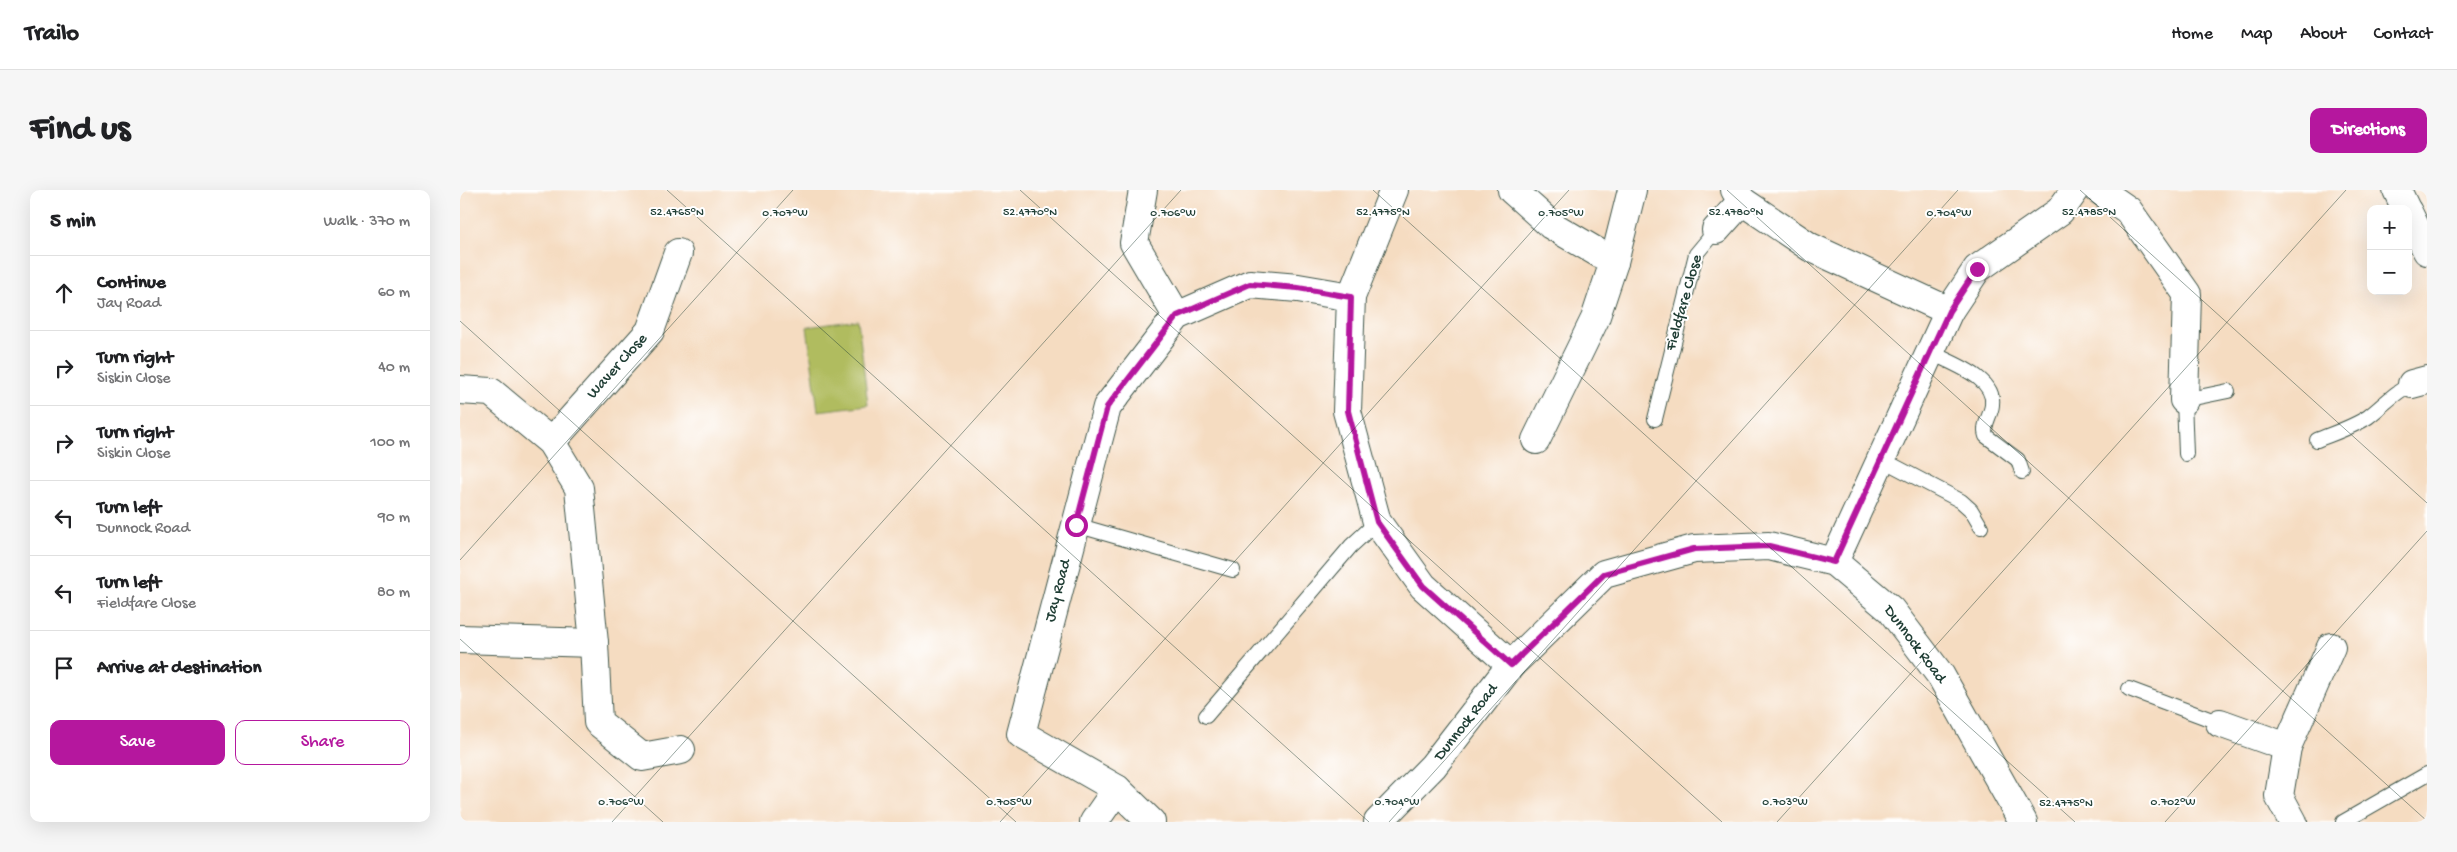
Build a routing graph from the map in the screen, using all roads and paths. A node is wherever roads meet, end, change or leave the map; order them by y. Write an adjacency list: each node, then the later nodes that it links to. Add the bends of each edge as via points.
1 (1143, 190): 17 (street, via 1134,243)
2 (1394, 190): 15 (street)
3 (1512, 190): 14 (street, via 1551,225)
4 (1632, 190): 14 (street)
5 (2075, 190): 16 (street, via 2060,211 1977,269)
6 (2099, 190): 22 (street, via 2128,210 2187,294)
7 (2397, 190): 9 (street)
8 (1738, 195): 11 (street, Fieldfare Close); 16 (street, Fieldfare Close, via 1810,247)
9 (2404, 205)
10 (2412, 220): 12 (street)
11 (1716, 230): 23 (lane, Fieldfare Close, via 1696,254)
12 (2427, 251)
13 (678, 254): 26 (street, Waver Close, via 650,331)
14 (1614, 262): 24 (street, via 1596,319)
15 (1351, 297): 17 (street, via 1250,284); 30 (street, via 1348,411)
16 (1949, 311): 18 (street)
17 (1177, 316): 31 (street, Jay Road, via 1107,407)
18 (1930, 352): 28 (street); 29 (lane, via 1979,378 1988,387 1993,396 1984,429 1986,436 2018,460)
19 (2420, 382): 25 (lane, via 2397,390 2356,424)
20 (460, 390): 26 (street, via 491,392)
21 (2228, 391): 22 (lane)
22 (2184, 400): 27 (lane)
23 (1655, 419)
24 (1536, 440)
25 (2317, 440)
26 (551, 442): 36 (street, via 579,488)
27 (2186, 454)
28 (1881, 459): 32 (lane, via 1961,501); 33 (street)
29 (2022, 472)
30 (1377, 522): 38 (street, via 1423,586); 40 (lane, via 1351,546)
31 (1076, 525): 34 (lane); 45 (street, Jay Road, via 1021,734)
32 (1982, 527)
33 (1834, 562): 38 (street, Dunnock Road, via 1769,546 1694,549 1604,574); 49 (street, Dunnock Road, via 1891,610 1941,676)
34 (1233, 570)
35 (460, 639): 36 (street)
36 (594, 643): 43 (street, via 598,722 642,757)
37 (2331, 647): 42 (street)
38 (1511, 665): 48 (street, Dunnock Road, via 1433,766)
39 (2128, 689): 41 (lane)
40 (1206, 716)
41 (2220, 723): 42 (street)
42 (2288, 747): 50 (street, via 2279,796)
43 (681, 750)
44 (2427, 774): 51 (lane)
45 (1117, 789): 46 (street); 47 (street, Jay Road)
46 (1094, 822)
47 (1152, 822)
48 (1378, 822)
49 (2023, 822)
50 (2293, 822)
51 (2343, 822)

